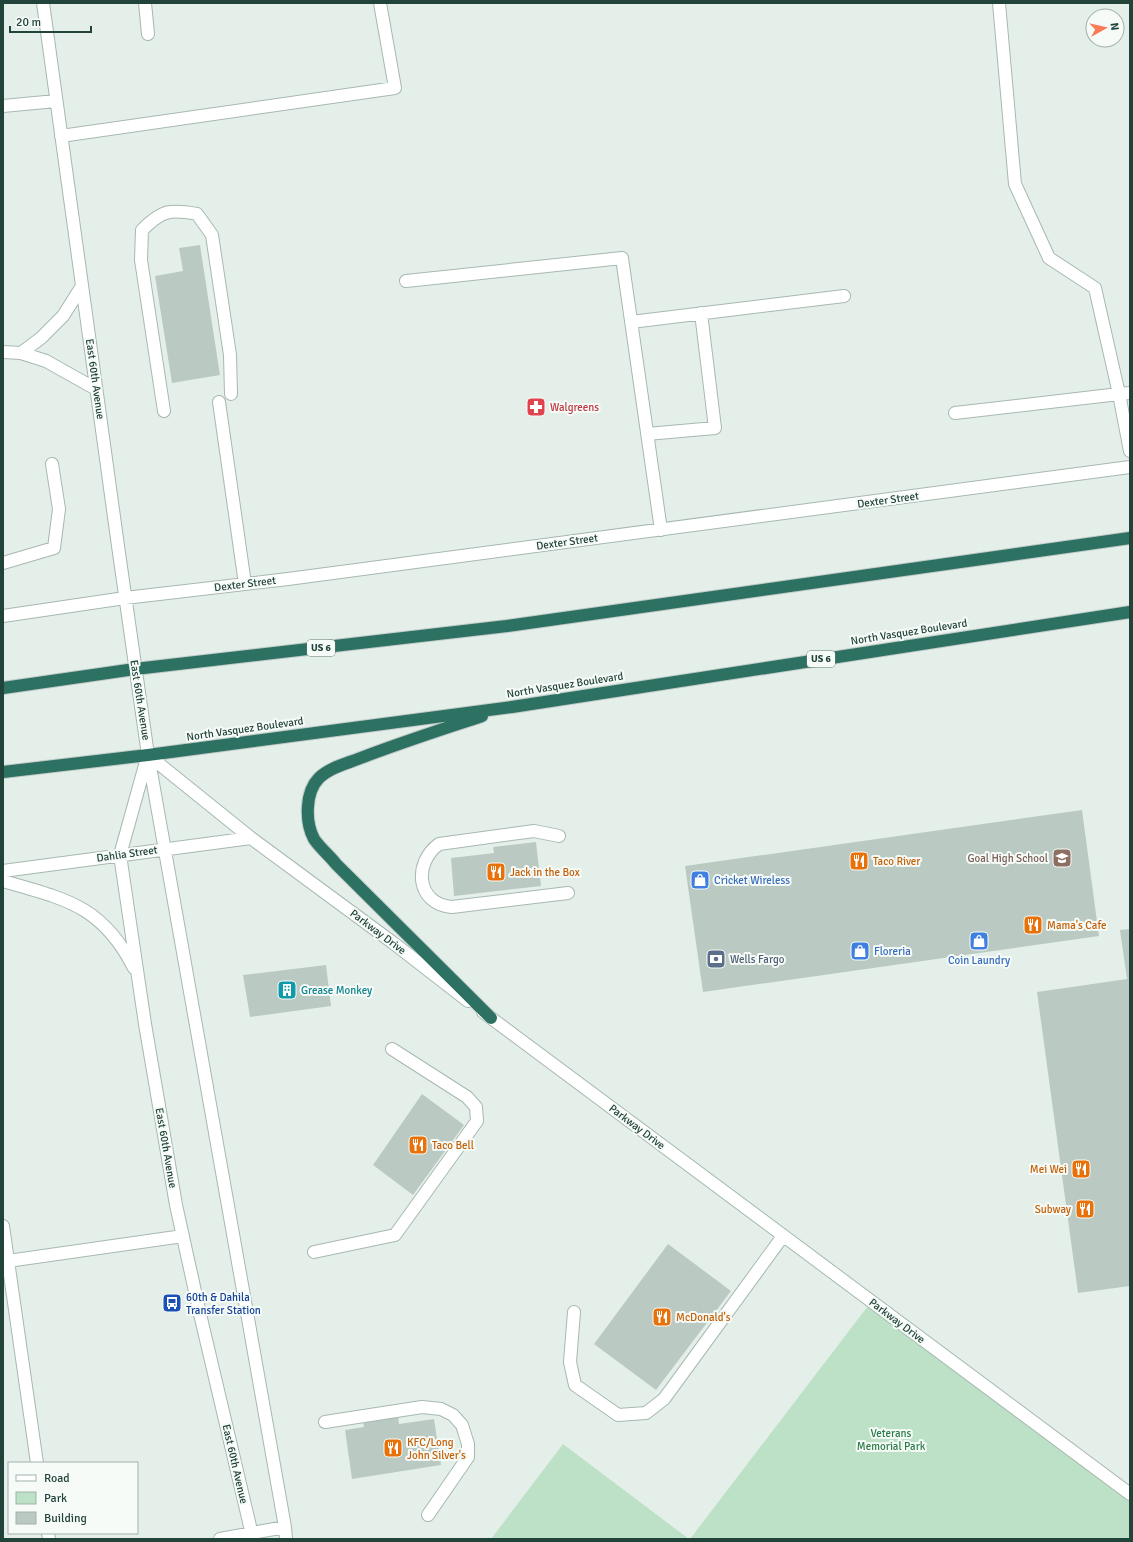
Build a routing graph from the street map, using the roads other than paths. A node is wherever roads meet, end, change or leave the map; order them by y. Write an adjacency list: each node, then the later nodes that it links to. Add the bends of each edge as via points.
1 (43, 3): 6 (street, East 60th Avenue)
2 (144, 3): 5 (street)
3 (380, 3): 8 (street, via 395,88)
4 (999, 3): 17 (street, via 1015,184 1049,258 1095,288)
5 (148, 34)
6 (56, 101): 7 (street); 8 (street, East 60th Avenue)
7 (3, 106)
8 (61, 136): 10 (street, East 60th Avenue)
9 (406, 281): 13 (street, via 622,258)
10 (82, 286): 15 (street, via 63,316); 16 (street, East 60th Avenue)
11 (844, 296): 12 (street)
12 (701, 314): 13 (street); 22 (street, via 715,428)
13 (631, 322): 22 (street)
14 (3, 352): 15 (street)
15 (21, 353): 16 (street, via 46,361)
16 (96, 389): 30 (street, East 60th Avenue)
17 (1125, 393): 21 (street); 23 (street)
18 (231, 394): 20 (street, via 230,355 212,235 197,214 176,210 155,217 142,230 141,260)
19 (219, 402): 29 (street)
20 (164, 411)
21 (955, 413)
22 (647, 434): 26 (street)
23 (1130, 451)
24 (52, 464): 28 (street, via 59,509 54,548)
25 (1130, 467): 26 (street, Dexter Street)
26 (661, 530): 29 (street, Dexter Street)
27 (1130, 538): 33 (highway, US 6, via 515,625)
28 (3, 563)
29 (245, 584): 30 (street, Dexter Street)
30 (125, 598): 32 (street, Dexter Street); 33 (street, East 60th Avenue)
31 (1130, 612): 35 (highway, North Vasquez Boulevard / US 6)
32 (3, 616)
33 (135, 669): 34 (highway, US 6); 36 (street, East 60th Avenue)
34 (3, 688)
35 (512, 707): 36 (highway, North Vasquez Boulevard / US 6); 46 (highway, via 398,743 330,770 314,786 308,812 314,839 336,864)
36 (148, 755): 37 (highway, North Vasquez Boulevard / US 6); 39 (street, Parkway Drive); 40 (street, East 60th Avenue); 41 (street, East 60th Avenue)
37 (3, 772)
38 (559, 836): 44 (street, via 534,832 440,844 431,850 427,857 422,875 423,885 433,900 452,907)
39 (251, 838): 40 (street, Dahlia Street); 46 (street, Parkway Drive)
40 (165, 849): 41 (street, Dahlia Street); 58 (street, East 60th Avenue)
41 (120, 855): 42 (street, Dahlia Street); 45 (street, East 60th Avenue)
42 (3, 871)
43 (3, 881): 45 (street, via 71,902 100,921 121,945)
44 (568, 892)
45 (138, 976): 49 (street, East 60th Avenue)
46 (491, 1018): 50 (street, Parkway Drive)
47 (392, 1049): 51 (street, via 467,1097 476,1107 477,1121 395,1235)
48 (3, 1226): 52 (street)
49 (183, 1236): 52 (street); 59 (street, East 60th Avenue)
50 (783, 1236): 53 (street, via 664,1399 646,1413 618,1415 575,1385 570,1362); 56 (street, Parkway Drive)
51 (314, 1252)
52 (8, 1261): 55 (street)
53 (574, 1312)
54 (325, 1422): 57 (street, via 422,1407 453,1415 462,1425 468,1444 468,1457)
55 (38, 1462)
56 (1130, 1494)
57 (428, 1516)
58 (286, 1533): 59 (street)
59 (252, 1536): 60 (street)
60 (220, 1539)

